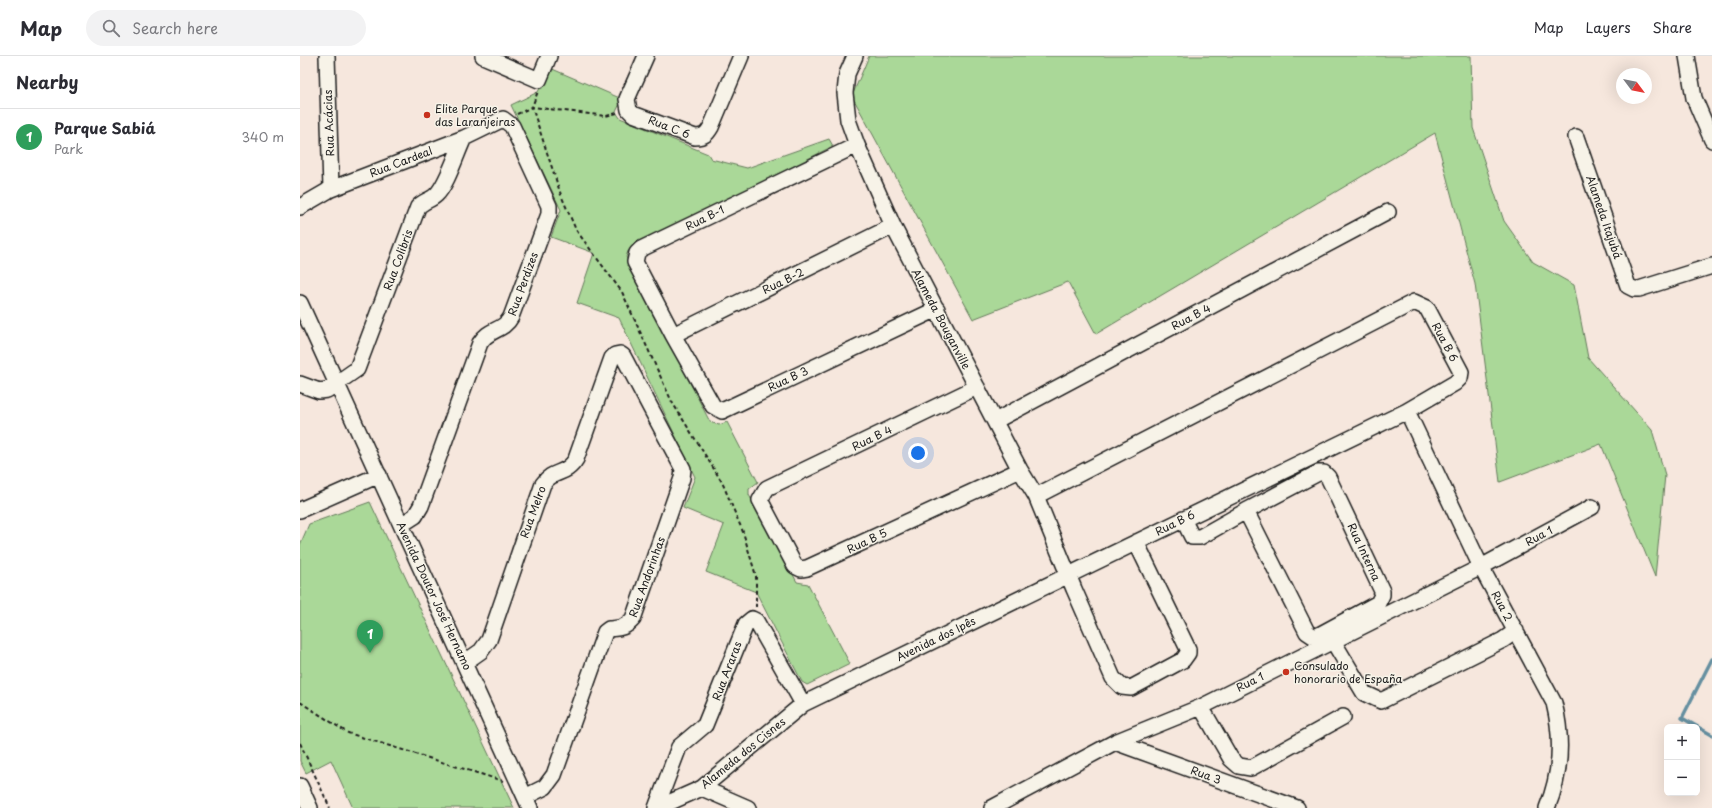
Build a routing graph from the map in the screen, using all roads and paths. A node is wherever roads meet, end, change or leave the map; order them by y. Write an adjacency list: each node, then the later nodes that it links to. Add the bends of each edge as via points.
1 (327, 56): 16 (street, Rua Acácias)
2 (483, 56): 8 (street)
3 (549, 56): 8 (street)
4 (646, 56): 10 (street, via 627,99)
5 (741, 56): 10 (street, Rua C 6, via 712,127 702,137 695,138 633,114)
6 (855, 56): 15 (street, Alameda Bouganville, via 847,74 846,93 848,120)
7 (1686, 56): 12 (street, via 1694,98)
8 (539, 80): 9 (path)
9 (532, 108): 10 (path, via 606,116); 11 (path); 42 (path, via 561,195 576,230 622,292 672,402 722,482 743,532 756,576)
10 (629, 110)
11 (503, 119): 14 (street, Rua Cardeal); 38 (street, Rua Perdizes, via 512,126 549,206 549,214 511,317 507,324 488,333 480,343 421,506 415,516)
12 (1711, 135)
13 (1576, 137): 20 (street, Alameda Itajubá, via 1628,286 1639,289)
14 (464, 138): 16 (street, Rua Cardeal); 26 (street, Rua Colibris, via 442,188 418,207 357,369)
15 (857, 145): 19 (street, Alameda Bouganville); 23 (street, Rua B-1, via 637,253 635,262)
16 (331, 189): 17 (street, Rua Cardeal)
17 (300, 206)
18 (1388, 212): 29 (street, Rua B 4)
19 (893, 226): 22 (street, Alameda Bouganville); 23 (street, Rua B-2)
20 (1712, 266)
21 (300, 303): 26 (street, Avenida Doutor José Hernamo)
22 (937, 309): 23 (street, Rua B 3, via 722,411 714,406); 27 (street, Alameda Bouganville)
23 (673, 335)
24 (623, 356): 45 (street, Rua Melro, via 620,354 612,358 576,459 566,470 550,475 542,484 489,640 481,651); 53 (street, Rua Andorinhas, via 682,469 682,478 632,620 627,626 605,632 554,775 545,787)
25 (300, 384): 26 (street, Rua Colibris, via 319,391)
26 (337, 384): 31 (street, Avenida Doutor José Hernamo)
27 (977, 387): 29 (street, Alameda Bouganville); 32 (street, Rua B 4)
28 (1407, 411): 33 (street, Rua B 6, via 1456,383 1461,372 1427,308 1414,302); 37 (street, Rua B 6); 40 (street, Rua 2)
29 (995, 421): 30 (street, Alameda Bouganville)
30 (1020, 470): 32 (street, Rua B 5, via 801,569 795,566 760,500); 33 (street, Alameda Bouganville)
31 (379, 475): 35 (street); 38 (street, Avenida Doutor José Hernamo)
32 (767, 488)
33 (1036, 496): 41 (street, Alameda Bouganville)
34 (1592, 507): 40 (street, Rua 1)
35 (300, 510)
36 (1246, 510): 36 (street, Rua Interna, via 1310,634 1317,636 1381,600 1382,591 1326,474 1318,473); 37 (street, Rua Interna, via 1196,538 1190,535)
37 (1183, 519): 39 (street, Rua B 6)
38 (401, 525): 45 (street, Avenida Doutor José Hernamo)
39 (1136, 542): 41 (street, Rua B 6); 41 (street, Alameda Bouganville, via 1188,652 1183,660 1130,688 1122,687 1113,678)
40 (1481, 567): 43 (street, Rua 2); 44 (street, Rua 1)
41 (1068, 574): 47 (street, Avenida dos Ipês)
42 (756, 621): 47 (street); 56 (street, Rua Araras, via 752,619 746,624 705,725 679,747)
43 (1516, 631): 44 (street, via 1503,640 1380,701 1364,693); 60 (street, Rua 2, via 1554,703 1559,722 1560,758 1553,794)
44 (1333, 641): 48 (street, Rua 1)
45 (464, 663): 53 (street, Avenida Doutor José Hernamo)
46 (300, 702): 53 (path, via 348,733)
47 (803, 704): 52 (street, Alameda dos Cisnes)
48 (1201, 707): 49 (street, via 1231,759 1239,766 1251,768); 50 (street, Rua 1)
49 (1343, 717)
50 (1115, 742): 58 (street, Rua 1); 59 (street, Rua 3)
51 (300, 743): 55 (path)
52 (702, 788): 54 (street, Alameda dos Cisnes); 57 (street)
53 (525, 797)
54 (683, 803): 56 (street, Alameda dos Cisnes)
55 (330, 808)
56 (657, 808)
57 (748, 808)
58 (992, 808)
59 (1297, 808)
60 (1547, 808)

